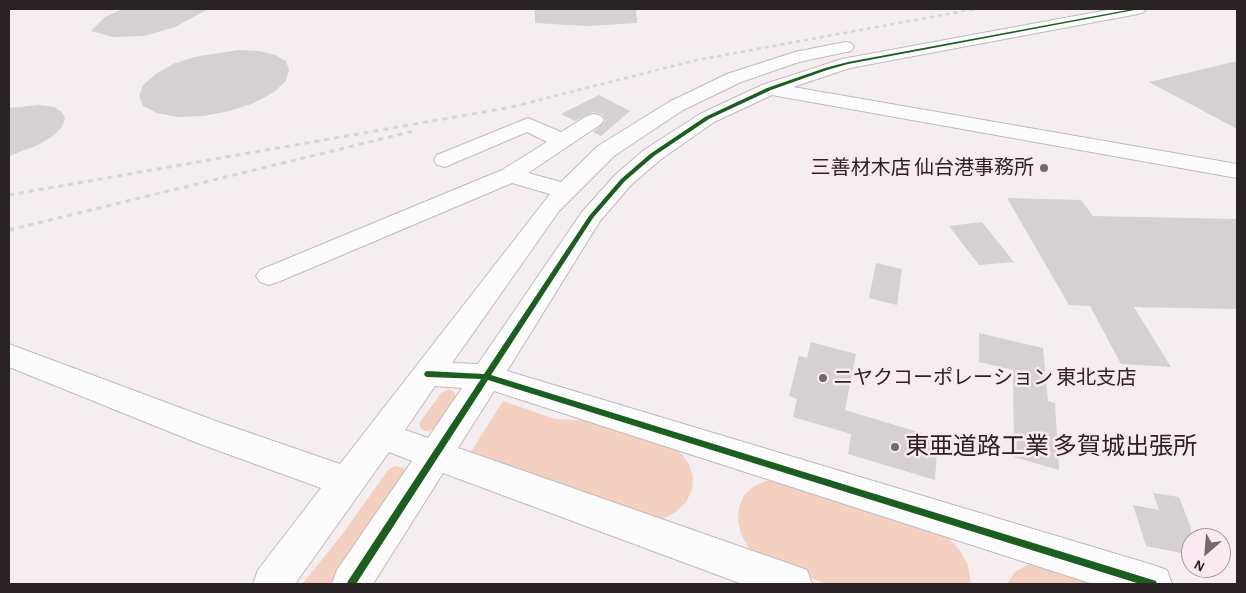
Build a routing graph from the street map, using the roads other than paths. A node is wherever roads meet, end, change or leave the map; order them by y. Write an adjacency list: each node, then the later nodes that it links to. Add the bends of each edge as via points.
1 (1052, 9): 3 (street, via 796,57)
2 (1138, 9): 4 (street, via 848,63)
3 (734, 78): 4 (street); 10 (street, via 676,106 631,134 606,152)
4 (769, 88): 8 (street); 14 (street, via 707,118 652,155 624,180 591,217)
5 (594, 120): 6 (street)
6 (562, 141): 7 (street, via 528,124); 9 (street)
7 (445, 160)
8 (1237, 171)
9 (510, 175): 10 (street); 11 (street)
10 (566, 191): 13 (street, via 551,206)
11 (269, 276)
12 (9, 355): 17 (street, via 212,434)
13 (427, 374): 14 (street); 15 (street)
14 (488, 377): 16 (street); 21 (street)
15 (382, 436): 16 (street); 17 (street)
16 (436, 455): 19 (street); 20 (street)
17 (347, 482): 18 (street)
18 (272, 584)
19 (350, 584)
20 (793, 584)
21 (1153, 584)

